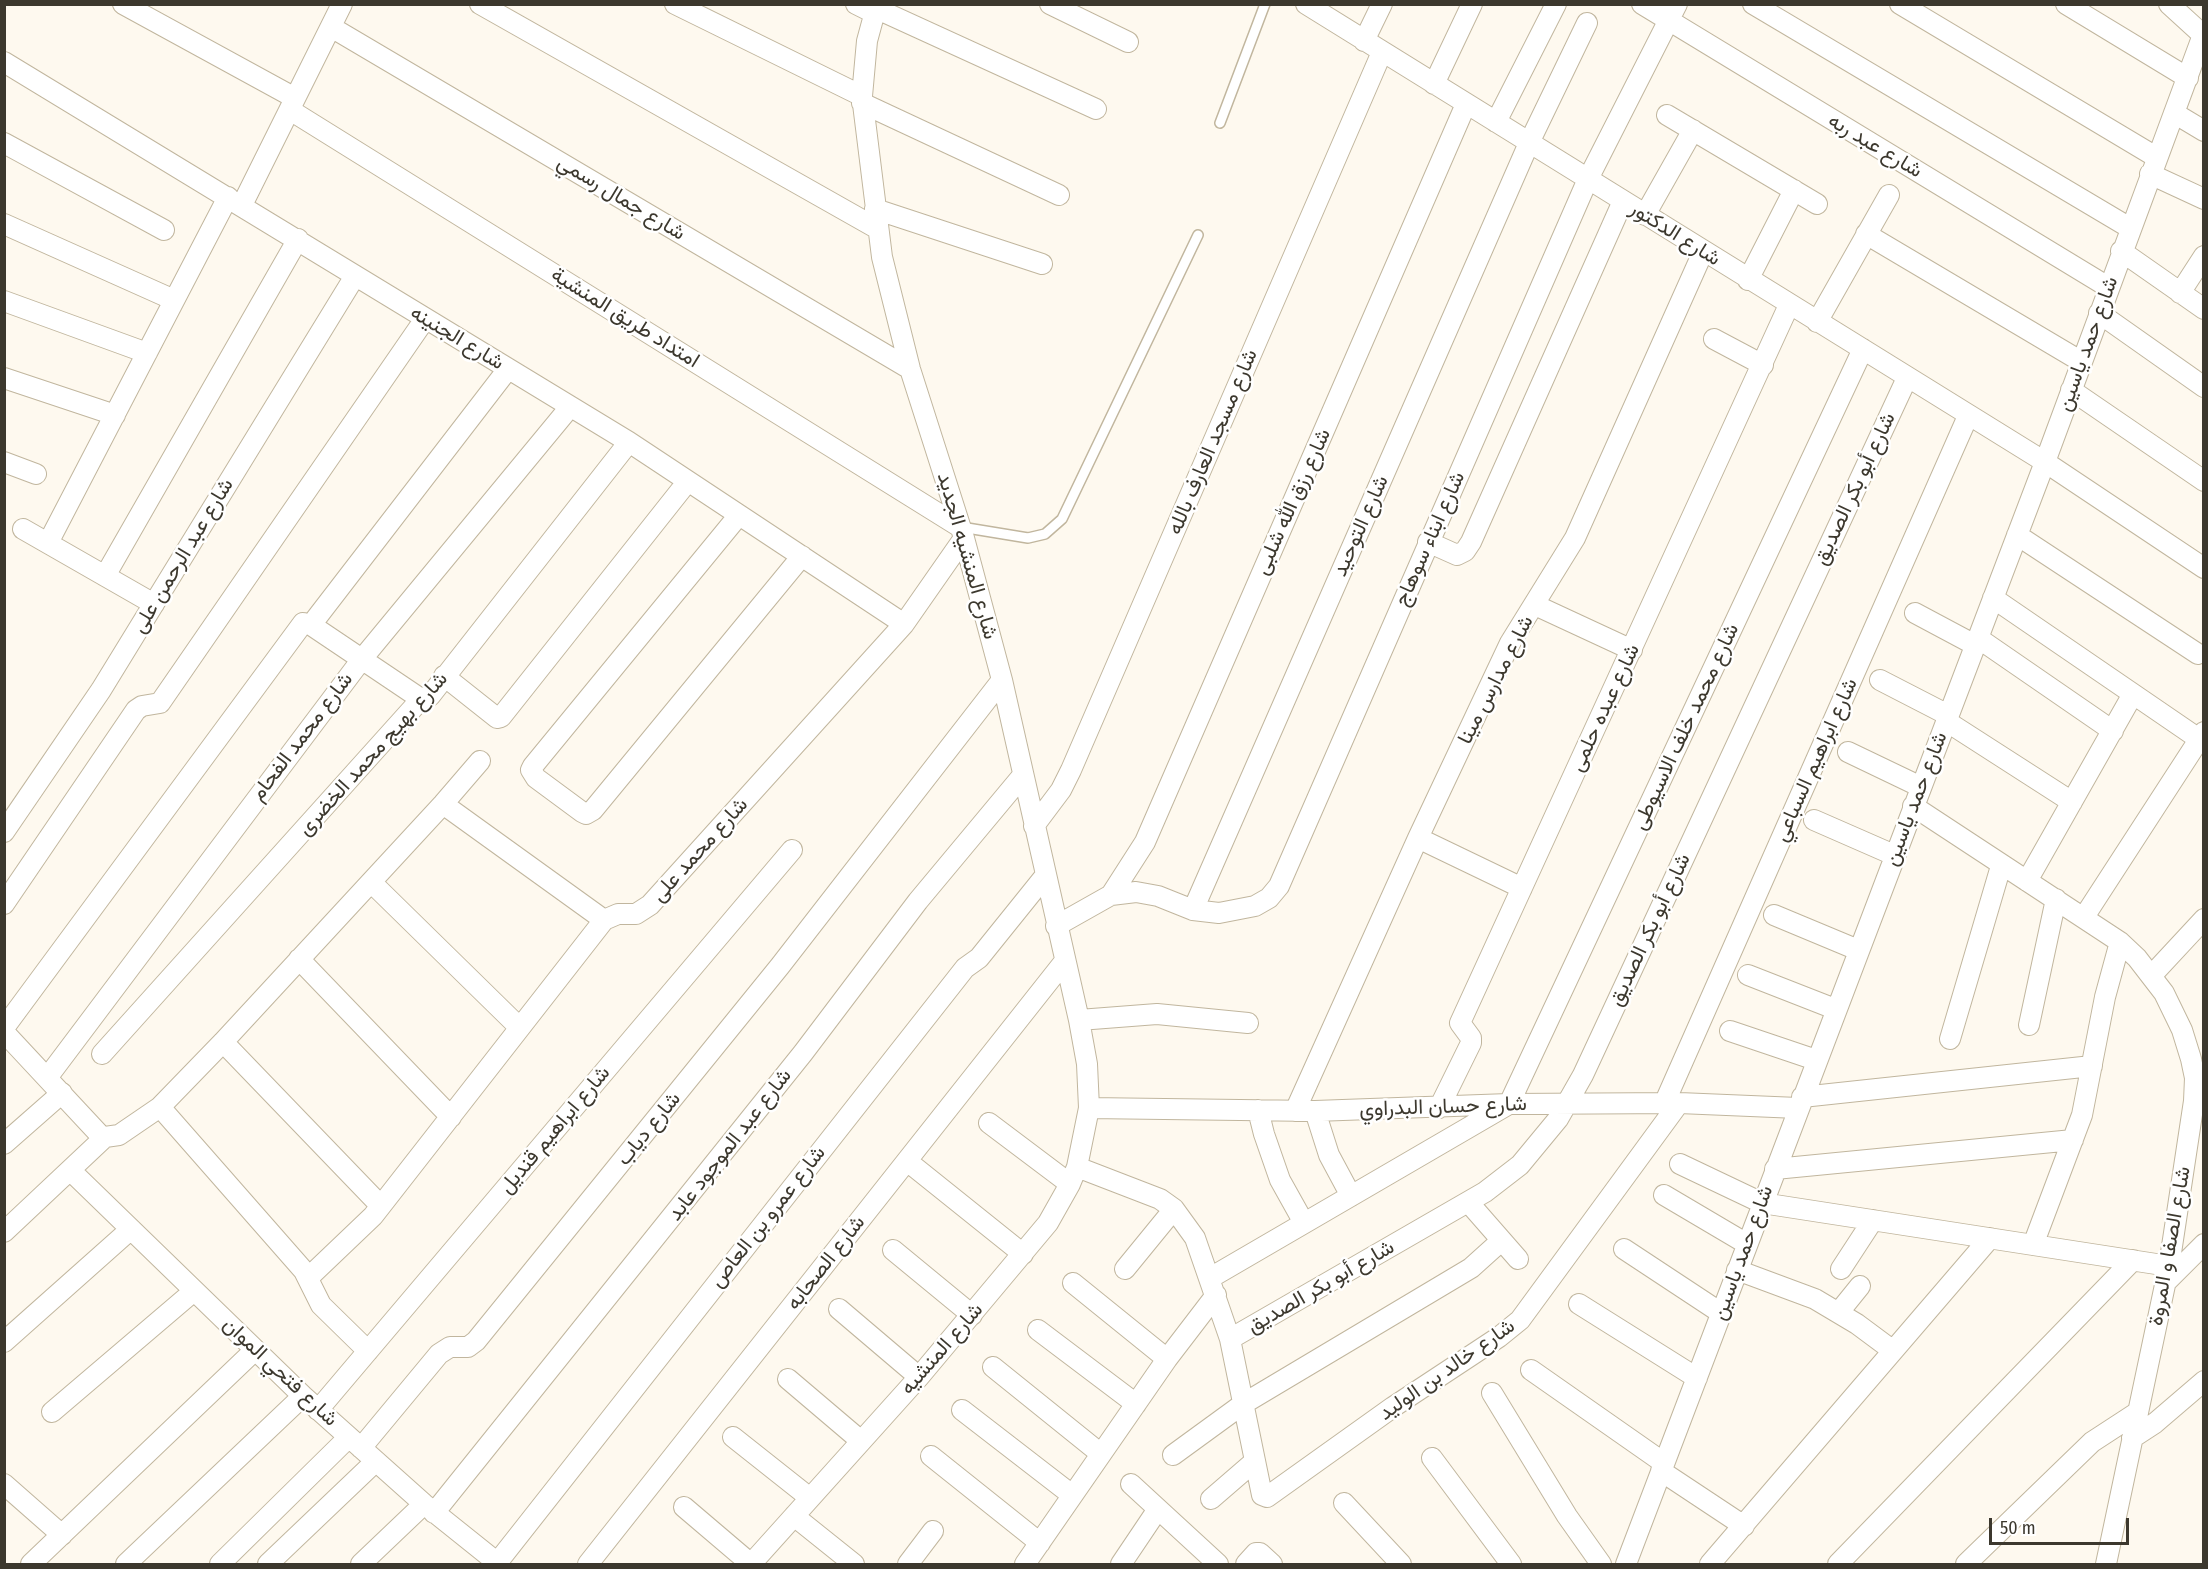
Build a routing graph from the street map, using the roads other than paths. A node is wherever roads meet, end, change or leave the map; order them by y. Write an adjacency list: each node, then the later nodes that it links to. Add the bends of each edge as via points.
1 (123, 4): 29 (street, امتداد طريق المنشية)
2 (342, 4): 20 (street)
3 (480, 4): 53 (street)
4 (675, 4): 28 (street)
5 (856, 4): 17 (street)
6 (1050, 4): 23 (street)
7 (1265, 4): 35 (lane)
8 (1306, 4): 22 (street, شارع الدكتور)
9 (1382, 4): 22 (street)
10 (1472, 4): 27 (street)
11 (1556, 4): 34 (street)
12 (1642, 4): 18 (street, شارع عبد ربه)
13 (1753, 4): 52 (street)
14 (1900, 4): 40 (street)
15 (2066, 4): 26 (street)
16 (2169, 4): 21 (street)
17 (875, 9): 28 (street, شارع المنشيه الجديد, via 864,59); 31 (street)
18 (1673, 13): 41 (street, شارع ابناء سوهاج); 64 (street, شارع عبد ربه)
19 (1587, 23): 39 (street, شارع التوحيد)
20 (331, 27): 29 (street); 79 (street, شارع جمال رسمي)
21 (2203, 34): 26 (street, شارع حمد ياسين)
22 (1365, 41): 24 (street, شارع الدكتور)
23 (1128, 42)
24 (1382, 52): 27 (street, شارع الدكتور); 128 (street, شارع مسجد العارف بالله, via 1071,770)
25 (4, 62): 46 (street, شارع الجنينه)
26 (2187, 78): 32 (street, شارع حمد ياسين)
27 (1434, 84): 30 (street, شارع الدكتور)
28 (862, 99): 43 (street); 49 (street, شارع المنشيه الجديد)
29 (293, 104): 46 (street); 95 (street, امتداد طريق المنشية)
30 (1466, 104): 34 (street, شارع الدكتور); 138 (street, شارع رزق الله شلبى, via 1145,842)
31 (1096, 109)
32 (2174, 113): 37 (street); 40 (street, شارع حمد ياسين)
33 (1667, 115): 36 (street)
34 (1496, 122): 39 (street, شارع الدكتور)
35 (1220, 123)
36 (1693, 130): 42 (street); 50 (street)
37 (2204, 131)
38 (4, 143): 54 (street)
39 (1529, 143): 41 (street, شارع الدكتور); 141 (street, شارع التوحيد)
40 (2153, 166): 45 (street); 52 (street, شارع حمد ياسين)
41 (1588, 179): 47 (street, شارع الدكتور); 97 (street, شارع ابناء سوهاج)
42 (1794, 190): 48 (street); 63 (street)
43 (1059, 195)
44 (1888, 195): 55 (street)
45 (2204, 199)
46 (235, 201): 57 (street, شارع الجنينه); 66 (street)
47 (1623, 201): 50 (street, شارع الدكتور); 97 (street, via 1471,542 1457,555)
48 (1817, 204)
49 (875, 209): 53 (street, شارع المنشيه الجديد); 61 (street)
50 (1645, 214): 59 (street, شارع الدكتور)
51 (4, 224): 66 (street)
52 (2130, 228): 58 (street, شارع حمد ياسين)
53 (878, 229): 79 (street, شارع المنشيه الجديد)
54 (164, 230)
55 (1866, 234): 72 (street); 76 (street)
56 (1198, 235): 95 (lane, via 1062,519 1045,534 1028,538)
57 (298, 239): 62 (street, شارع الجنينه); 101 (street)
58 (2121, 251): 64 (street, شارع حمد ياسين); 65 (street)
59 (1703, 252): 63 (street, شارع الدكتور); 104 (street, شارع مدارس مينا, via 1575,538)
60 (2204, 256): 65 (street)
61 (1042, 264)
62 (354, 276): 71 (street, شارع الجنينه); 103 (street, شارع عبد الرحمن على)
63 (1748, 280): 68 (street, شارع الدكتور)
64 (2109, 287): 70 (street, شارع حمد ياسين)
65 (2180, 293): 69 (street)
66 (174, 300): 75 (street)
67 (4, 301): 75 (street)
68 (1790, 305): 72 (street, شارع الدكتور); 77 (street, شارع عبده حلمى)
69 (2204, 309)
70 (2099, 313): 76 (street, شارع حمد ياسين); 82 (street)
71 (425, 319): 78 (street, شارع الجنينه); 140 (street, via 160,703 136,710)
72 (1817, 322): 74 (street, شارع الدكتور)
73 (1714, 339): 77 (street)
74 (1863, 349): 81 (street, شارع الدكتور); 170 (street, شارع محمد خلف الاسيوطى)
75 (147, 353): 85 (street)
76 (2082, 362): 83 (street, شارع حمد ياسين)
77 (1763, 365): 109 (street, شارع عبده حلمى)
78 (508, 369): 84 (street, شارع الجنينه); 107 (street)
79 (910, 369): 95 (street, شارع المنشيه الجديد)
80 (4, 378): 85 (street)
81 (1906, 378): 86 (street, شارع الدكتور); 171 (street, شارع أبو بكر الصديق)
82 (2204, 387)
83 (2071, 390): 89 (street, شارع حمد ياسين); 92 (street)
84 (570, 406): 87 (street, شارع الجنينه); 111 (street, شارع محمد الفحام)
85 (115, 415): 98 (street)
86 (1968, 416): 89 (street, شارع الدكتور); 172 (street, شارع ابراهيم السباعي)
87 (629, 442): 91 (street, شارع الجنينه); 112 (street, شارع بهيج محمد الخضرى)
88 (4, 462): 90 (street)
89 (2045, 462): 96 (street, شارع حمد ياسين); 100 (street, شارع الدكتور)
90 (36, 474)
91 (687, 481): 93 (street, شارع الجنينه); 112 (street, via 501,717 497,718)
92 (2204, 481)
93 (739, 515): 99 (street, شارع الجنينه); 99 (street, via 531,770 582,812 590,814)
94 (23, 529): 98 (street)
95 (962, 533): 106 (street, شارع محمد على); 113 (street, شارع المنشيه الجديد)
96 (2017, 535): 102 (street, شارع حمد ياسين); 110 (street)
97 (1428, 542): 141 (street, شارع ابناء سوهاج, via 1279,886 1269,898 1242,910)
98 (48, 543): 101 (street)
99 (802, 556): 106 (street, شارع الجنينه)
100 (2204, 568)
101 (105, 576): 103 (street)
102 (1993, 598): 108 (street, شارع حمد ياسين); 115 (street)
103 (154, 604): 129 (street, شارع عبد الرحمن على)
104 (1535, 605): 109 (street); 130 (street, شارع مدارس مينا, via 1510,643)
105 (1915, 613): 108 (street)
106 (904, 624): 144 (street, شارع محمد على, via 650,905 636,914 618,914)
107 (311, 625): 111 (street); 158 (street, via 306,622 300,626)
108 (1976, 641): 117 (street, شارع حمد ياسين); 118 (street)
109 (1632, 650): 137 (street, شارع عبده حلمى)
110 (2198, 654)
111 (362, 659): 116 (street); 167 (street, شارع محمد الفحام)
112 (444, 676): 116 (street, شارع بهيج محمد الخضرى, via 429,697)
113 (1002, 680): 122 (street, شارع المنشيه الجديد); 247 (street, شارع دياب, via 773,975 476,1341 468,1347 450,1347 439,1354)
114 (1880, 680): 117 (street)
115 (2133, 694): 118 (street); 119 (street)
116 (421, 699): 164 (street, شارع بهيج محمد الخضرى)
117 (1947, 718): 123 (street, شارع حمد ياسين); 124 (street)
118 (2113, 731): 124 (street)
119 (2201, 736): 143 (street)
120 (1848, 752): 123 (street)
121 (480, 761): 125 (street)
122 (1023, 774): 128 (street, شارع المنشيه الجديد); 261 (street, شارع عبد الموجود عابد, via 918,900 796,1063)
123 (1921, 787): 126 (street, شارع حمد ياسين)
124 (2072, 802): 135 (street)
125 (443, 804): 136 (street); 144 (street)
126 (1913, 807): 132 (street, شارع حمد ياسين); 133 (street, شارع الصفا و المروة)
127 (1814, 820): 132 (street)
128 (1034, 826): 134 (street, شارع المنشيه الجديد)
129 (4, 832)
130 (1418, 838): 137 (street); 177 (street, شارع مدارس مينا)
131 (792, 850): 228 (street, شارع ابراهيم قنديل)
132 (1894, 855): 148 (street, شارع حمد ياسين)
133 (2001, 866): 135 (street, شارع الصفا و المروة); 161 (street)
134 (1045, 876): 145 (street, شارع المنشيه الجديد); 268 (street, شارع عمرو بن العاص, via 979,958 965,968)
135 (2026, 881): 139 (street, شارع الصفا و المروة)
136 (371, 882): 149 (street); 157 (street)
137 (1522, 888): 175 (street, شارع عبده حلمى, via 1460,1023 1471,1043)
138 (1112, 896): 141 (street, via 1136,892); 145 (street)
139 (2056, 899): 143 (street, شارع الصفا و المروة); 156 (street)
140 (4, 904)
141 (1193, 910)
142 (1774, 915): 148 (street)
143 (2084, 917): 147 (street, شارع الصفا و المروة)
144 (604, 920): 157 (street)
145 (1056, 926): 150 (street, شارع المنشيه الجديد)
146 (2201, 927): 152 (street)
147 (2120, 942): 152 (street, شارع الصفا و المروة); 166 (street)
148 (1858, 950): 153 (street, شارع حمد ياسين)
149 (299, 959): 162 (street); 179 (street)
150 (1064, 962): 154 (street, شارع المنشيه الجديد); 184 (street, شارع الصحابه)
151 (1748, 975): 153 (street)
152 (2152, 975): 159 (street, شارع الصفا و المروة)
153 (1835, 1009): 165 (street, شارع حمد ياسين)
154 (1079, 1020): 155 (street, via 1157,1014); 174 (street, شارع المنشيه الجديد)
155 (1248, 1023)
156 (2029, 1025)
157 (519, 1027): 179 (street)
158 (4, 1030): 167 (street)
159 (2182, 1030): 163 (street); 212 (street, شارع الصفا و المروة, via 2195,1078 2194,1101)
160 (1730, 1031): 165 (street)
161 (1950, 1039)
162 (223, 1042): 173 (street); 193 (street)
163 (2204, 1048)
164 (102, 1054)
165 (1816, 1060): 169 (street, شارع حمد ياسين)
166 (2092, 1066): 169 (street, شارع حسان البدراوي); 182 (street)
167 (47, 1078): 168 (street)
168 (62, 1093): 181 (street); 183 (street)
169 (1800, 1102): 172 (street, شارع حسان البدراوي); 186 (street, شارع حمد ياسين)
170 (1509, 1104): 171 (street, شارع حسان البدراوي); 175 (street, شارع حسان البدراوي); 190 (street)
171 (1568, 1104): 172 (street, شارع حسان البدراوي); 191 (street, شارع أبو بكر الصديق, via 1520,1165)
172 (1671, 1104): 252 (street, شارع خالد بن الوليد, via 1520,1320 1268,1497 1262,1495)
173 (160, 1107): 181 (street); 213 (street)
174 (1089, 1108): 176 (street, شارع حسان البدراوي); 188 (street, شارع المنشيه)
175 (1439, 1108): 178 (street, شارع حسان البدراوي)
176 (1258, 1110): 177 (street, شارع حسان البدراوي); 196 (street, via 1277,1173)
177 (1295, 1111): 178 (street, شارع حسان البدراوي)
178 (1315, 1111): 190 (street, via 1329,1155)
179 (451, 1117): 193 (street)
180 (989, 1123): 188 (street)
181 (112, 1136): 187 (street)
182 (2073, 1140): 186 (street); 203 (street)
183 (6, 1141)
184 (907, 1161): 206 (street); 274 (street, شارع الصحابه)
185 (1680, 1164): 192 (street)
186 (1775, 1169): 192 (street, شارع حمد ياسين)
187 (70, 1170): 197 (street, شارع فتحي الموان); 198 (street)
188 (1073, 1176): 194 (street, via 1160,1200); 206 (street, شارع المنشيه, via 1048,1223)
189 (1665, 1195): 201 (street)
190 (1351, 1196): 196 (street)
191 (1469, 1203): 200 (street); 224 (street, شارع أبو بكر الصديق)
192 (1762, 1203): 195 (street); 201 (street, شارع حمد ياسين)
193 (380, 1205): 213 (street, via 361,1230)
194 (1174, 1209): 209 (street); 216 (street, via 1195,1238)
195 (1873, 1220): 199 (street); 210 (street)
196 (1304, 1223): 216 (street)
197 (131, 1229): 217 (street, شارع فتحي الموان); 225 (street)
198 (4, 1232)
199 (1990, 1238): 203 (street); 227 (street)
200 (1501, 1241): 207 (street); 239 (street, via 1471,1268)
201 (1747, 1244): 211 (street, شارع حمد ياسين)
202 (2204, 1244): 212 (street)
203 (2033, 1245): 208 (street)
204 (1624, 1249): 221 (street)
205 (893, 1250): 222 (street)
206 (1023, 1254): 222 (street, شارع المنشيه)
207 (1518, 1259)
208 (2133, 1260): 212 (street); 288 (street)
209 (1125, 1269)
210 (1841, 1269)
211 (1737, 1270): 220 (street, via 1790,1287); 221 (street, شارع حمد ياسين)
212 (2167, 1275): 243 (street, شارع الصفا و المروة)
213 (308, 1278): 228 (street, via 321,1305)
214 (1073, 1283): 229 (street)
215 (1860, 1286): 220 (street)
216 (1213, 1287): 224 (street); 229 (street)
217 (194, 1291): 226 (street, شارع فتحي الموان); 242 (street)
218 (1579, 1304): 233 (street)
219 (839, 1309): 232 (street)
220 (1839, 1312): 227 (street)
221 (1721, 1313): 233 (street, شارع حمد ياسين)
222 (972, 1315): 232 (street, شارع المنشيه)
223 (1038, 1330): 238 (street)
224 (1230, 1339): 239 (street)
225 (4, 1342)
226 (255, 1350): 237 (street, شارع فتحي الموان); 266 (street)
227 (1892, 1350): 264 (street)
228 (368, 1351): 240 (street, شارع ابراهيم قنديل)
229 (1167, 1359): 238 (street)
230 (993, 1367): 248 (street)
231 (1531, 1370): 253 (street)
232 (919, 1377): 246 (street, شارع المنشيه)
233 (1697, 1378): 253 (street, شارع حمد ياسين)
234 (788, 1379): 246 (street)
235 (2204, 1381): 245 (street, via 2156,1423)
236 (1492, 1393): 285 (street)
237 (303, 1396): 240 (street, شارع فتحي الموان); 270 (street)
238 (1136, 1404): 248 (street)
239 (1243, 1404): 249 (street); 252 (street)
240 (318, 1410): 247 (street, شارع فتحي الموان)
241 (962, 1410): 256 (street)
242 (52, 1412)
243 (2138, 1412): 245 (street, شارع الصفا و المروة); 289 (street, via 2092,1442)
244 (733, 1437): 257 (street)
245 (2132, 1438): 290 (street, شارع الصفا و المروة)
246 (861, 1441): 257 (street, شارع المنشيه)
247 (362, 1449): 261 (street, شارع فتحي الموان); 271 (street); 272 (street)
248 (1101, 1454): 256 (street)
249 (1173, 1455)
250 (931, 1456): 267 (street)
251 (1432, 1458): 284 (street)
252 (1256, 1461): 258 (street)
253 (1663, 1467): 264 (street); 286 (street, شارع حمد ياسين)
254 (4, 1484): 266 (street)
255 (1131, 1484): 262 (street)
256 (1072, 1495): 267 (street)
257 (810, 1498): 263 (street, شارع المنشيه)
258 (1211, 1499)
259 (1344, 1503): 283 (street)
260 (684, 1507): 275 (street)
261 (429, 1508): 268 (street, شارع فتحي الموان); 273 (street, شارع عبد الموجود عابد)
262 (1158, 1509): 279 (street); 280 (street)
263 (794, 1516): 275 (street, شارع المنشيه); 276 (street)
264 (1744, 1526): 287 (street)
265 (933, 1531): 277 (street)
266 (62, 1535): 269 (street)
267 (1040, 1543): 278 (street)
268 (488, 1561)
269 (31, 1564)
270 (126, 1564)
271 (220, 1564)
272 (268, 1564)
273 (361, 1564)
274 (588, 1564)
275 (751, 1564)
276 (854, 1564)
277 (908, 1564)
278 (1025, 1564)
279 (1121, 1564)
280 (1218, 1564)
281 (1246, 1564): 282 (street, via 1256,1553)
282 (1272, 1564)
283 (1401, 1564)
284 (1511, 1564)
285 (1600, 1564)
286 (1626, 1564)
287 (1710, 1564)
288 (1838, 1564)
289 (1966, 1564)
290 (2106, 1564)

